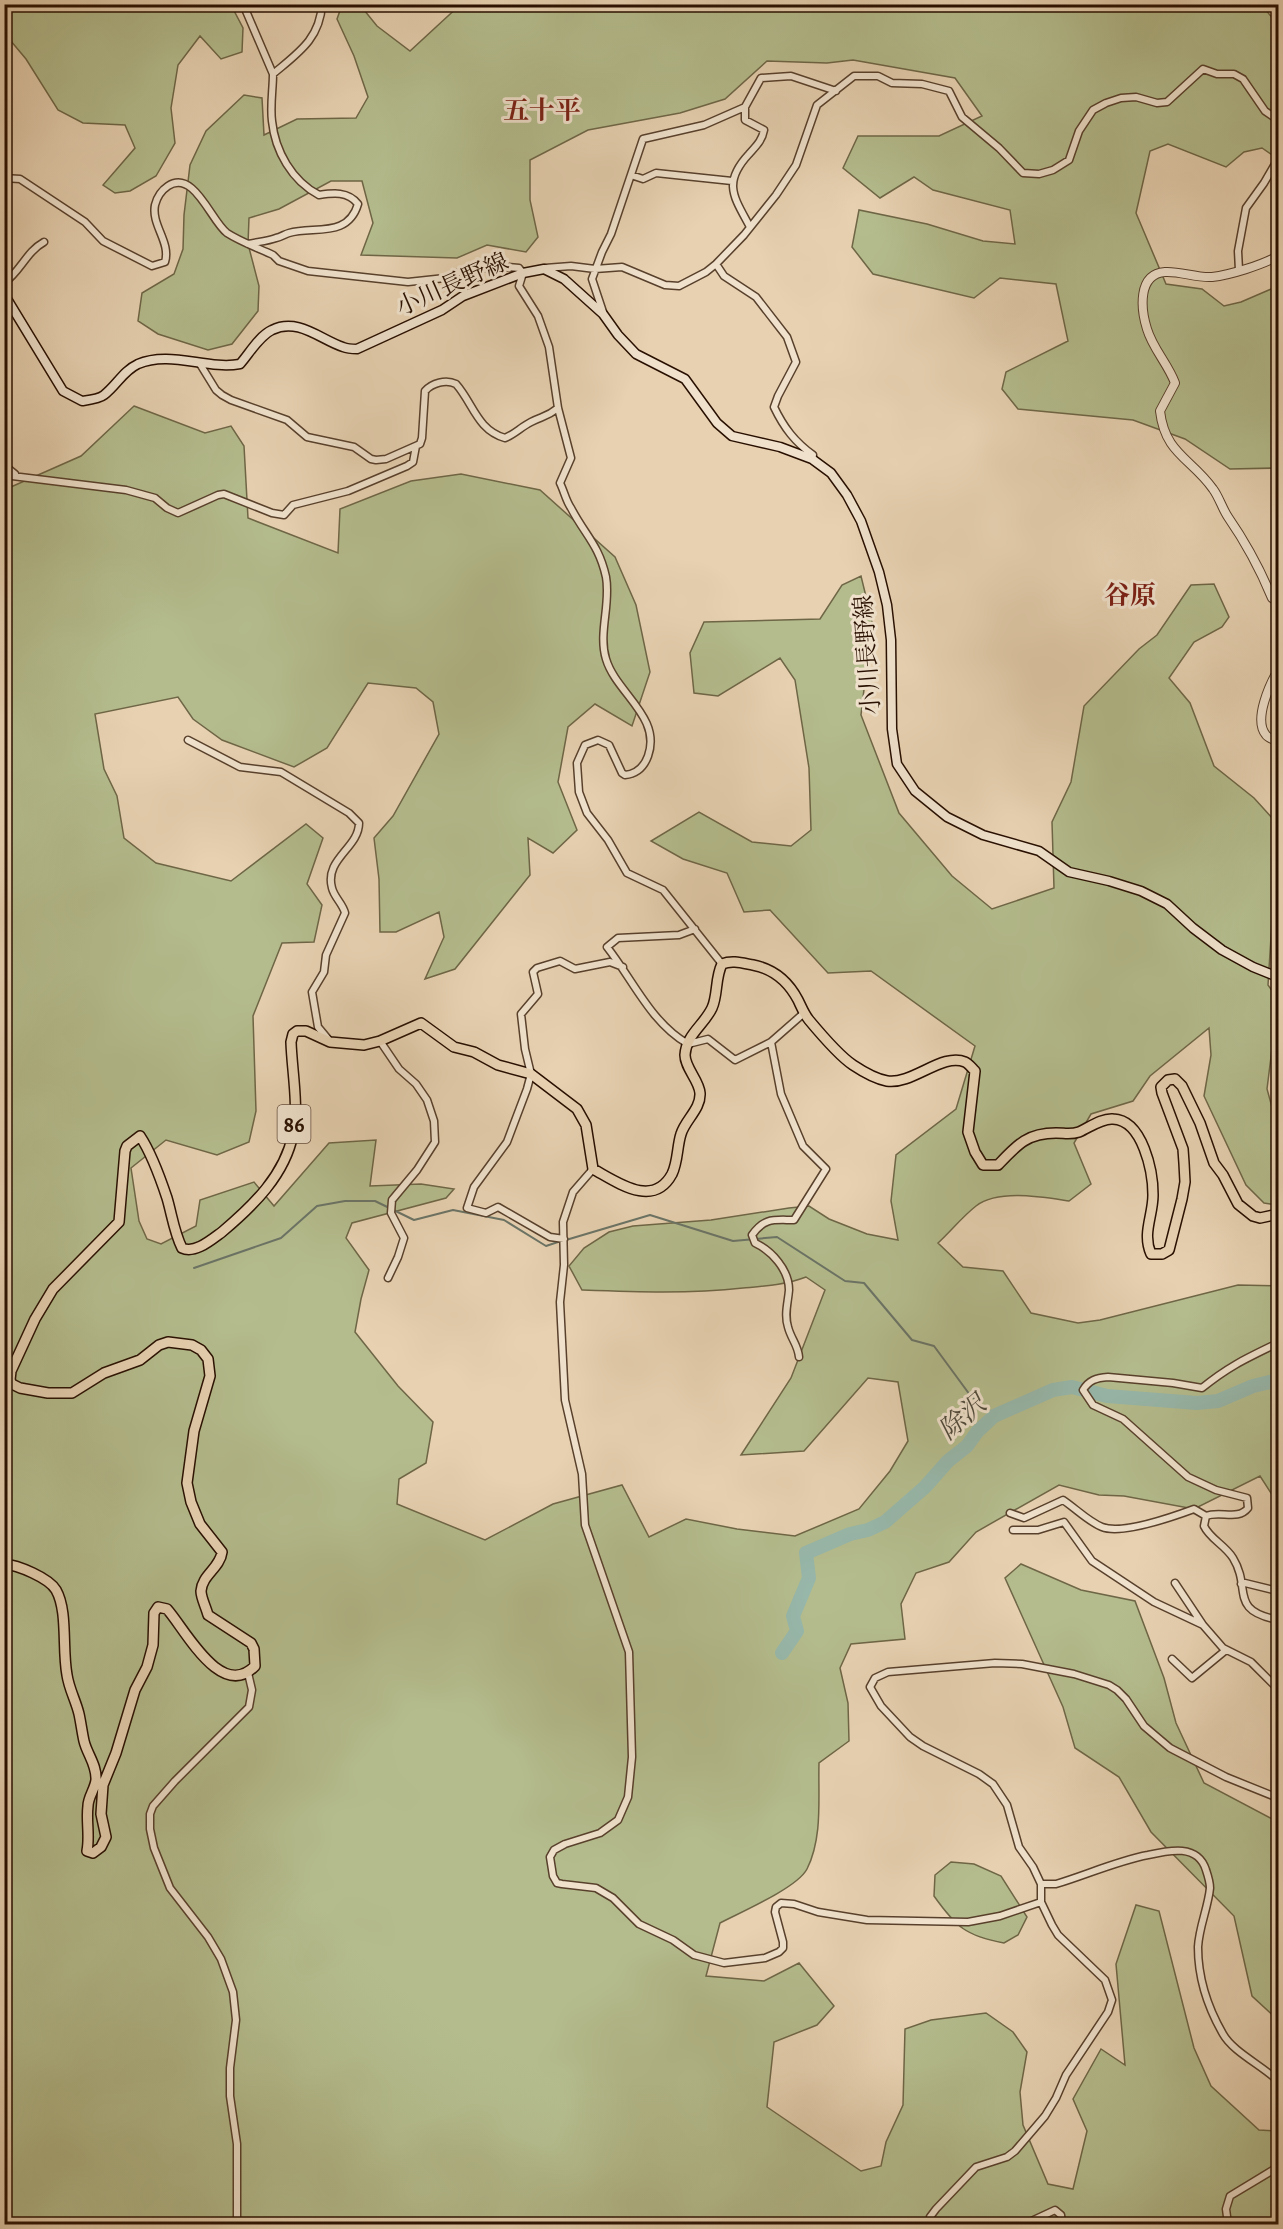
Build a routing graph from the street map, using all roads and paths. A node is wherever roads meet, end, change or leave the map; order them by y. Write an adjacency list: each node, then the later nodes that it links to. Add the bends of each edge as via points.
1 (243, 4): 3 (street)
2 (322, 4): 3 (street, via 321,22 306,46)
3 (273, 74): 13 (street, via 272,122 293,176 319,195 337,192 358,204 343,225 291,232)
4 (836, 91): 5 (street, via 791,76 761,78); 6 (street, via 854,76 878,76 892,83 922,84 949,91 963,117 1023,173 1039,174 1069,160 1079,131 1093,110 1121,98 1167,102 1203,69 1243,79 1265,111); 11 (street, via 818,105 796,165)
5 (745, 107): 8 (street, via 704,125 643,139); 10 (street, via 745,120 764,130 762,139 741,163)
6 (1278, 120)
7 (1278, 159): 18 (street, via 1246,208 1238,251)
8 (631, 175): 10 (street, via 643,178 656,173); 17 (street)
9 (4, 178): 13 (street, via 20,179 85,222 103,241 153,266 165,262 167,253 154,215 157,198 176,183 196,192 220,226)
10 (732, 181): 11 (street, via 733,196)
11 (750, 227): 15 (street)
12 (44, 242): 20 (street)
13 (248, 244): 19 (street, via 308,272 335,276 408,282 445,278 468,269 508,267 519,268)
14 (1278, 256): 18 (street)
15 (716, 264): 17 (street, via 679,286 665,285 622,267); 26 (street, via 724,276 756,297 787,338 796,362 774,407 788,433 813,455)
16 (544, 268): 17 (street); 19 (main road, 小川長野線); 22 (main road, 小川長野線, via 564,279)
17 (595, 269): 22 (street, via 592,279)
18 (1239, 270): 30 (street, via 1211,277 1164,272 1152,276 1145,284 1143,308 1147,330 1175,383 1160,411 1165,434 1179,455 1214,490 1272,598)
19 (523, 273): 23 (main road, 小川長野線, via 463,296 442,310 357,349 286,326 272,330 240,364); 24 (street, via 519,286 538,316 549,347)
20 (4, 283)
21 (4, 294): 23 (main road, 小川長野線, via 63,391 82,401 103,396 139,363 166,359)
22 (603, 314): 26 (main road, 小川長野線, via 636,354 685,379 717,423 732,436)
23 (200, 363): 25 (street, via 222,395 286,420 307,437 354,447 376,460)
24 (558, 408): 25 (street, via 505,438 486,429 456,384 439,382 425,391 422,438); 34 (street, via 572,458 560,483 598,550 606,577 606,661 647,723 650,737 646,762 631,775 622,773 603,741 585,745 577,763 579,792 586,813 608,840 622,867 663,891)
25 (416, 446): 29 (street, via 413,462 406,466 348,491 293,505 284,515 224,494 178,513 155,498 126,490)
26 (812, 459): 37 (main road, 小川長野線, via 831,473 847,495 879,572 891,640 892,729 897,764 915,791 947,818 983,835 1039,851 1069,872 1141,891 1167,904 1221,950)
27 (4, 465): 29 (street)
28 (4, 475): 29 (street)
29 (17, 476)
30 (1278, 602)
31 (1278, 670): 33 (street, via 1268,688 1261,721 1266,735)
32 (188, 740): 40 (street, via 240,767 281,772 360,823 355,838 332,871 332,888 345,913 326,955 324,972 312,992 318,1027)
33 (1278, 742)
34 (695, 929): 35 (street); 36 (street, via 679,935 618,938 607,947)
35 (722, 964): 38 (main road, via 729,961 772,970 786,982); 42 (main road, via 712,1008)
36 (623, 967): 42 (street, via 652,1012 675,1037); 43 (street, via 610,962 575,969 560,961 537,968 533,977 538,994 521,1014)
37 (1278, 977)
38 (804, 1013): 41 (street); 45 (main road, via 852,1065 886,1081 903,1080 954,1060 965,1062 975,1071 968,1132 983,1166 999,1165 1024,1139 1055,1133 1071,1135 1105,1119 1123,1122 1140,1137 1152,1179 1146,1243 1151,1254 1168,1250 1185,1182 1183,1149 1161,1093 1168,1080 1175,1079 1182,1086 1214,1163 1238,1204 1260,1218)
39 (380, 1041): 40 (main road, 86, via 364,1045); 43 (main road, 86, via 421,1023 454,1047); 47 (street, via 427,1100 435,1142 392,1200 391,1213 404,1238)
40 (330, 1042): 61 (main road, 86, via 306,1031 293,1034 293,1134 286,1156 273,1182 257,1199 224,1230 196,1249 182,1248 145,1144 140,1137 127,1146 119,1222 53,1289 10,1371 12,1384 20,1388 67,1394 140,1360 168,1342 192,1345 205,1355 210,1376 194,1431 187,1483 200,1524 222,1552 201,1593 208,1615 251,1643 255,1666)
41 (771, 1042): 42 (street, via 735,1060 708,1039); 49 (street, via 781,1094 803,1146 826,1169 794,1220 762,1223 752,1235 755,1244 767,1249 783,1269 789,1288 787,1326)
42 (688, 1044): 44 (main road, via 685,1058 698,1083 700,1097 680,1135 672,1173 660,1187 641,1192)
43 (531, 1074): 44 (main road, 86, via 577,1109 586,1125); 46 (street, via 507,1142 474,1187 467,1208 486,1213 498,1207 550,1237)
44 (593, 1169): 46 (street, via 573,1192 565,1212)
45 (1278, 1214)
46 (564, 1239): 65 (street, via 560,1302 565,1400 582,1474 585,1525 629,1653 632,1757 628,1797 618,1820 600,1833 554,1850 550,1857 557,1882 596,1888 613,1898 639,1924 694,1955 724,1963 765,1958 783,1948 775,1912 781,1904 867,1920 968,1922)
47 (388, 1278)
48 (1278, 1343): 51 (street, via 1245,1358 1202,1388 1108,1377 1088,1382 1083,1390 1093,1405 1123,1419 1188,1477 1216,1490 1240,1494 1249,1502 1245,1512 1237,1515)
49 (799, 1358)
50 (1010, 1513): 51 (street, via 1024,1518 1063,1500 1103,1527 1157,1522 1194,1509)
51 (1206, 1516): 55 (street, via 1207,1532 1232,1555)
52 (1013, 1530): 58 (street, via 1038,1530 1064,1522 1092,1561 1154,1602)
53 (4, 1564): 61 (main road, via 48,1580 64,1610 67,1677 96,1779 88,1804 87,1851 93,1853 106,1837 101,1814 103,1785 135,1690 147,1667 153,1645 154,1612 158,1607 167,1609 190,1642 216,1668 231,1675)
54 (1175, 1583): 58 (street)
55 (1241, 1584): 56 (street); 57 (street, via 1251,1611)
56 (1278, 1591)
57 (1278, 1620)
58 (1203, 1625): 59 (street)
59 (1226, 1650): 60 (street, via 1192,1678); 62 (street, via 1251,1662)
60 (1172, 1659)
61 (248, 1673): 68 (street, via 252,1690 249,1707 175,1781 150,1814 154,1848 171,1888 208,1937 233,1992 236,2020 230,2096 237,2144)
62 (1278, 1689)
63 (1278, 1798): 64 (street, via 1170,1748 1144,1726 1118,1690 1109,1684 1022,1664 995,1663 888,1672 875,1678 870,1687 880,1706 910,1737 993,1784 1007,1805 1019,1847)
64 (1041, 1884): 65 (street); 66 (street, via 1056,1884 1148,1854 1174,1851 1198,1855 1210,1881 1198,1944 1203,1985 1223,2035)
65 (1041, 1902): 69 (street, via 1058,1935 1105,1980 1112,2006 1066,2075 1045,2116 1007,2157 976,2167 936,2209 930,2217)
66 (1278, 2081)
67 (1278, 2167): 72 (street, via 1230,2196 1226,2209)
68 (237, 2224)
69 (931, 2224)
70 (1025, 2224): 71 (street, via 1055,2210 1061,2215)
71 (1062, 2224)
72 (1228, 2224)

